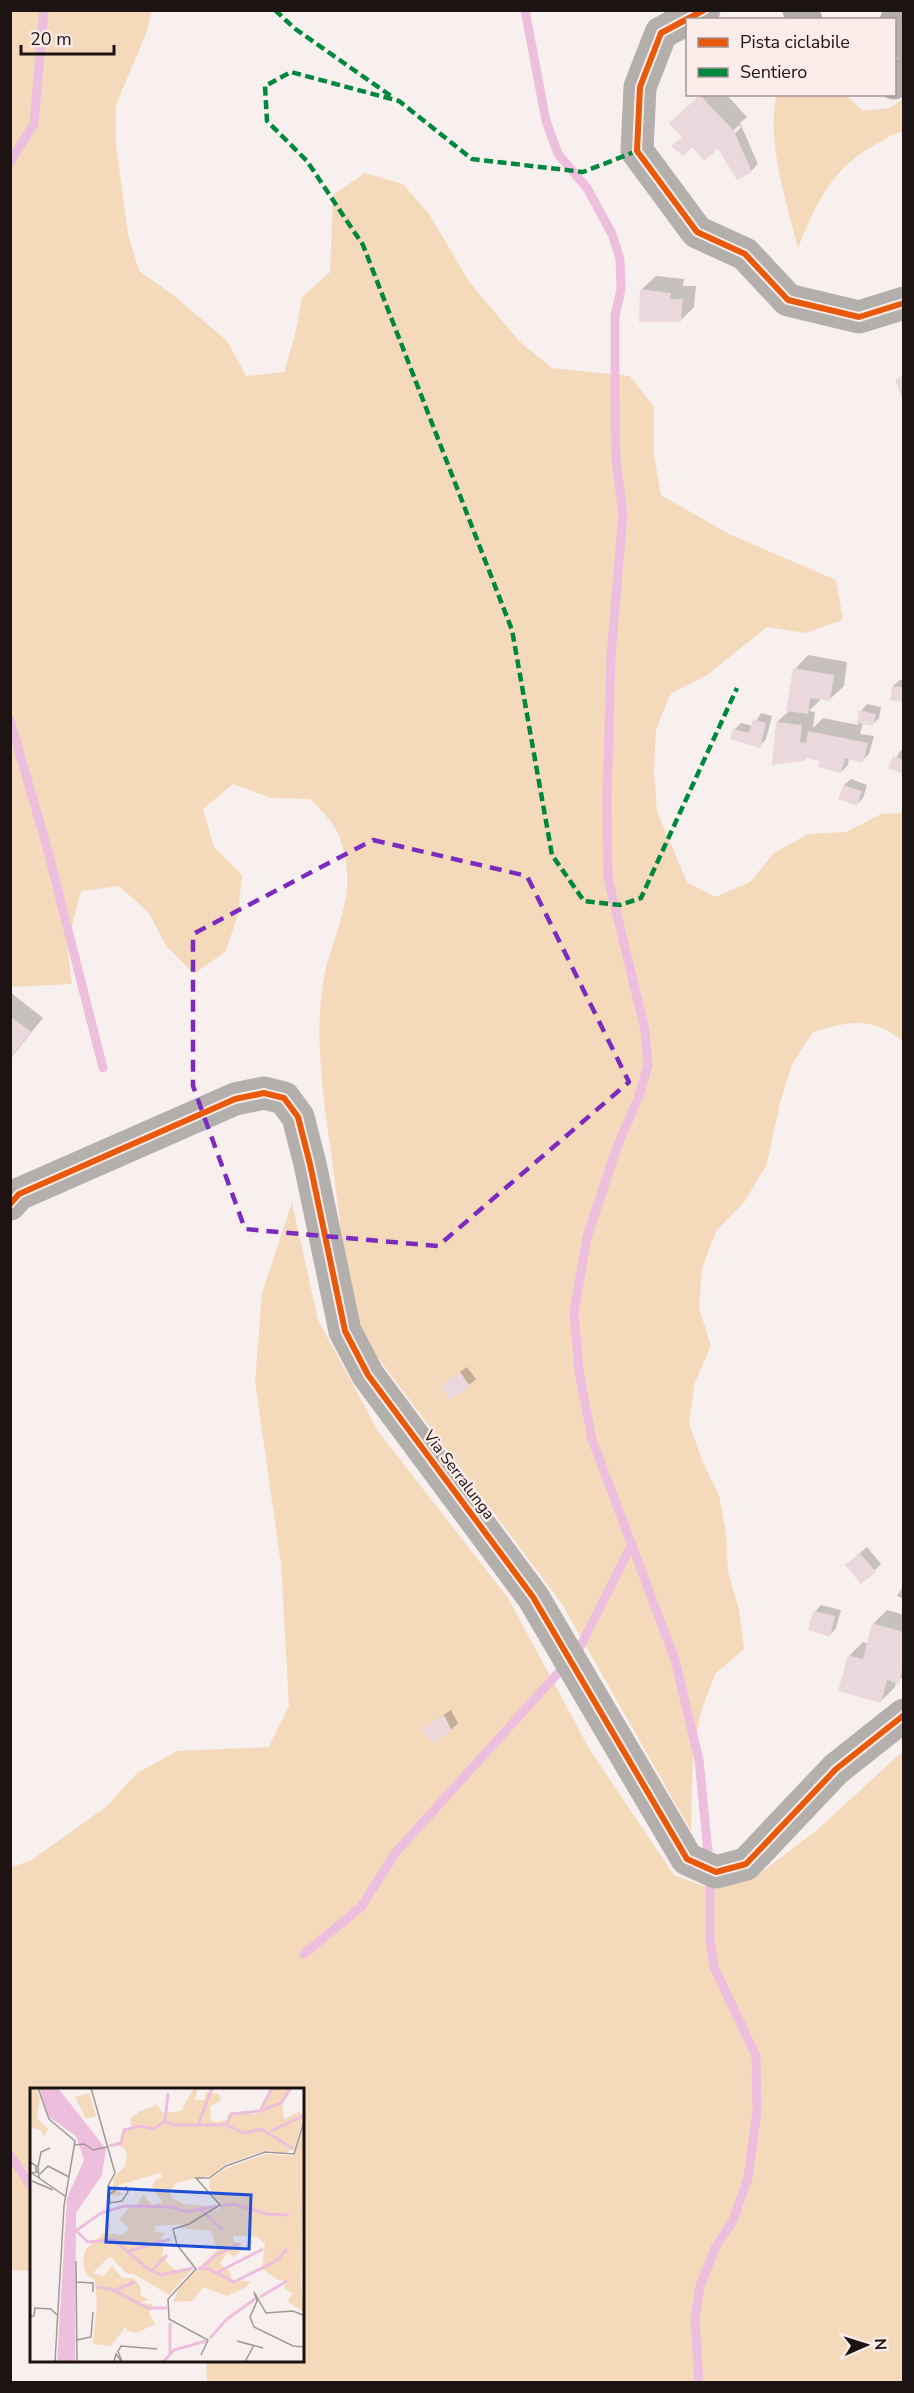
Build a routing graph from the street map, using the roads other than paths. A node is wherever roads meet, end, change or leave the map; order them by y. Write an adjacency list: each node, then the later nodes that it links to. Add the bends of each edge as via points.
1 (704, 10): 3 (street)
2 (900, 10): 5 (street, via 896,22)
3 (689, 18)
4 (686, 20): 6 (street, via 661,33 640,87 637,151 698,232 745,254 788,300 859,317)
5 (903, 43)
6 (903, 303)
7 (10, 1204): 8 (street, Via Serralunga, via 19,1194 235,1099 264,1093 284,1098 298,1117 345,1331 368,1375 533,1597 687,1859 716,1872 746,1863 836,1769)
8 (903, 1715)

